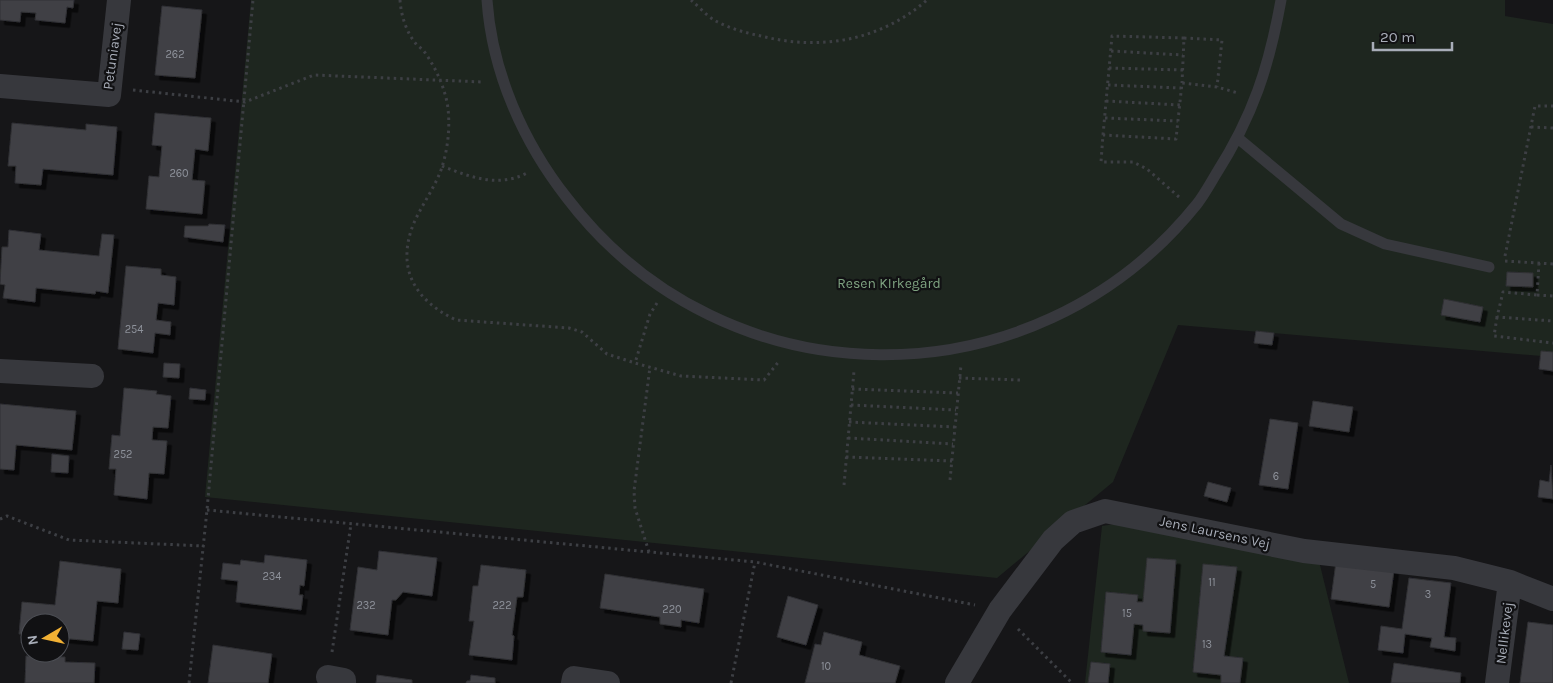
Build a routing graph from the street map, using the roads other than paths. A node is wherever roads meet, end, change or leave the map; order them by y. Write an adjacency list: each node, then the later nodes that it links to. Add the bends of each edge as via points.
1 (119, 0): 4 (street, Petuniavej, via 109,95)
2 (487, 0): 5 (lane, via 489,25 509,99 542,166 590,229 648,280 713,319 783,344 855,355 938,353 1012,335 1082,303 1145,259 1193,209)
3 (1280, 0): 5 (lane, via 1266,72)
4 (0, 86)
5 (1239, 139): 6 (lane, via 1340,224 1385,244)
6 (1489, 267)
7 (0, 370): 8 (street)
8 (92, 376)
9 (1510, 582): 10 (street, Jens Laursens Vej); 13 (street, Jens Laursens Vej, via 1454,568 1304,551 1105,511 1073,522 1053,540 1000,610); 14 (street, Nellikevej)
10 (1553, 599)
11 (573, 683): 12 (street, via 574,678)
12 (608, 683)
13 (957, 683)
14 (1497, 683)

